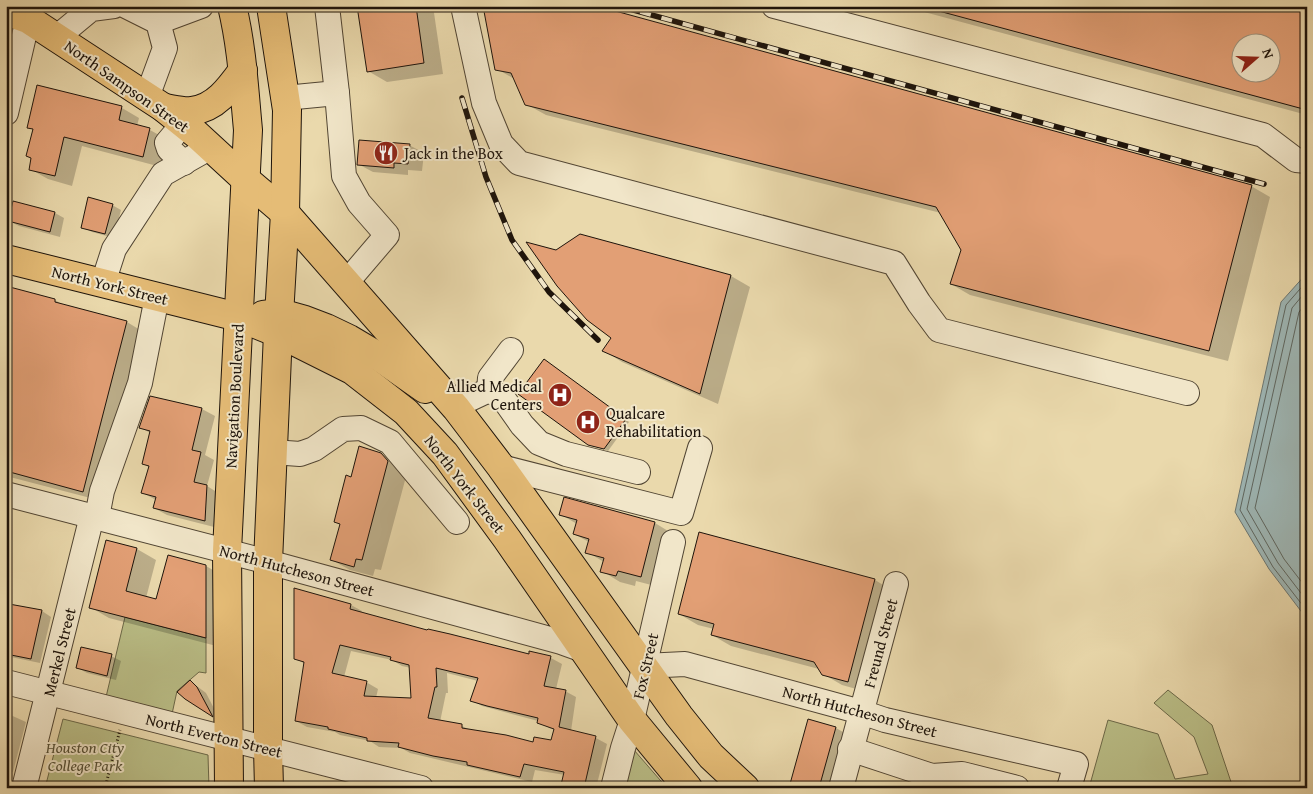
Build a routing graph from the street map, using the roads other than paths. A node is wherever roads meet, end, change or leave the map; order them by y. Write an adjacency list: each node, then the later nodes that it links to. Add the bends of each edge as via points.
1 (114, 6): 11 (street, via 91,10)
2 (126, 6): 10 (street)
3 (232, 6): 12 (main road, Navigation Boulevard)
4 (271, 6): 14 (main road)
5 (327, 6): 13 (street)
6 (463, 6): 30 (street, via 484,103 501,144 518,163 894,263 940,330)
7 (774, 6): 18 (street, via 1262,135 1296,160)
8 (196, 7): 10 (street)
9 (22, 12): 11 (main road, North Sampson Street); 16 (street)
10 (158, 22): 15 (street, via 165,48)
11 (56, 38): 15 (main road, North Sampson Street)
12 (242, 70): 15 (main road, via 224,94 211,104 191,111); 20 (main road, Navigation Boulevard, via 248,130)
13 (337, 93): 14 (street); 24 (street, via 344,176 359,203 387,235)
14 (285, 98): 21 (main road)
15 (165, 110): 17 (main road, North Sampson Street); 19 (street, via 169,150)
16 (6, 113)
17 (211, 148): 19 (street); 20 (main road, North Sampson Street)
18 (1307, 161)
19 (184, 163): 23 (street, via 163,174 114,249)
20 (246, 179): 21 (main road, North Sampson Street); 26 (main road, Navigation Boulevard)
21 (286, 213): 24 (main road); 27 (main road)
22 (6, 259): 23 (main road, North York Street)
23 (103, 283): 25 (main road, North York Street)
24 (346, 283): 32 (main road)
25 (154, 309): 26 (main road, North York Street); 38 (street, Merkel Street, via 140,383)
26 (238, 317): 27 (main road, North York Street); 42 (main road, Navigation Boulevard)
27 (279, 323): 31 (main road, North York Street); 32 (main road, via 305,320 349,339); 34 (main road)
28 (510, 350): 29 (street, via 490,378)
29 (489, 390): 32 (street); 36 (street, via 503,398 539,443 566,454)
30 (1187, 393)
31 (383, 394): 35 (main road, via 430,421 473,461); 40 (main road, North York Street, via 406,412 445,454)
32 (456, 408): 35 (main road)
33 (700, 448): 35 (street, via 681,513)
34 (273, 452): 39 (street, via 300,454 314,449 343,429 361,428 390,442); 43 (main road)
35 (501, 468): 46 (main road)
36 (638, 472)
37 (6, 494): 38 (street, North Hutcheson Street)
38 (95, 517): 42 (street, North Hutcheson Street); 48 (street, Merkel Street)
39 (457, 522)
40 (507, 539): 45 (main road, North York Street); 46 (main road, via 555,588 592,636 610,650)
41 (673, 542): 46 (street, Fox Street)
42 (227, 551): 43 (street, North Hutcheson Street); 51 (main road, Navigation Boulevard)
43 (268, 562): 45 (street, North Hutcheson Street); 53 (main road)
44 (896, 584): 49 (street, Freund Street)
45 (586, 651): 50 (main road, North York Street)
46 (644, 666): 49 (street, North Hutcheson Street, via 685,664); 50 (street, Fox Street); 61 (main road, via 711,756)
47 (6, 682): 48 (street, North Everton Street)
48 (49, 693): 51 (street, North Everton Street); 55 (street, Merkel Street)
49 (861, 712): 52 (street, Freund Street); 64 (street, North Hutcheson Street, via 1076,764)
50 (632, 720): 59 (street, Fox Street); 60 (main road, North York Street)
51 (228, 739): 53 (street, North Everton Street); 56 (main road, Navigation Boulevard)
52 (850, 748): 54 (street); 62 (street, Freund Street)
53 (268, 749): 57 (main road); 58 (street, North Everton Street)
54 (934, 782): 63 (street, via 962,774)
55 (24, 788)
56 (229, 788)
57 (270, 788)
58 (422, 788)
59 (613, 788)
60 (688, 788)
61 (745, 788)
62 (841, 788)
63 (1017, 788)
64 (1069, 788)

